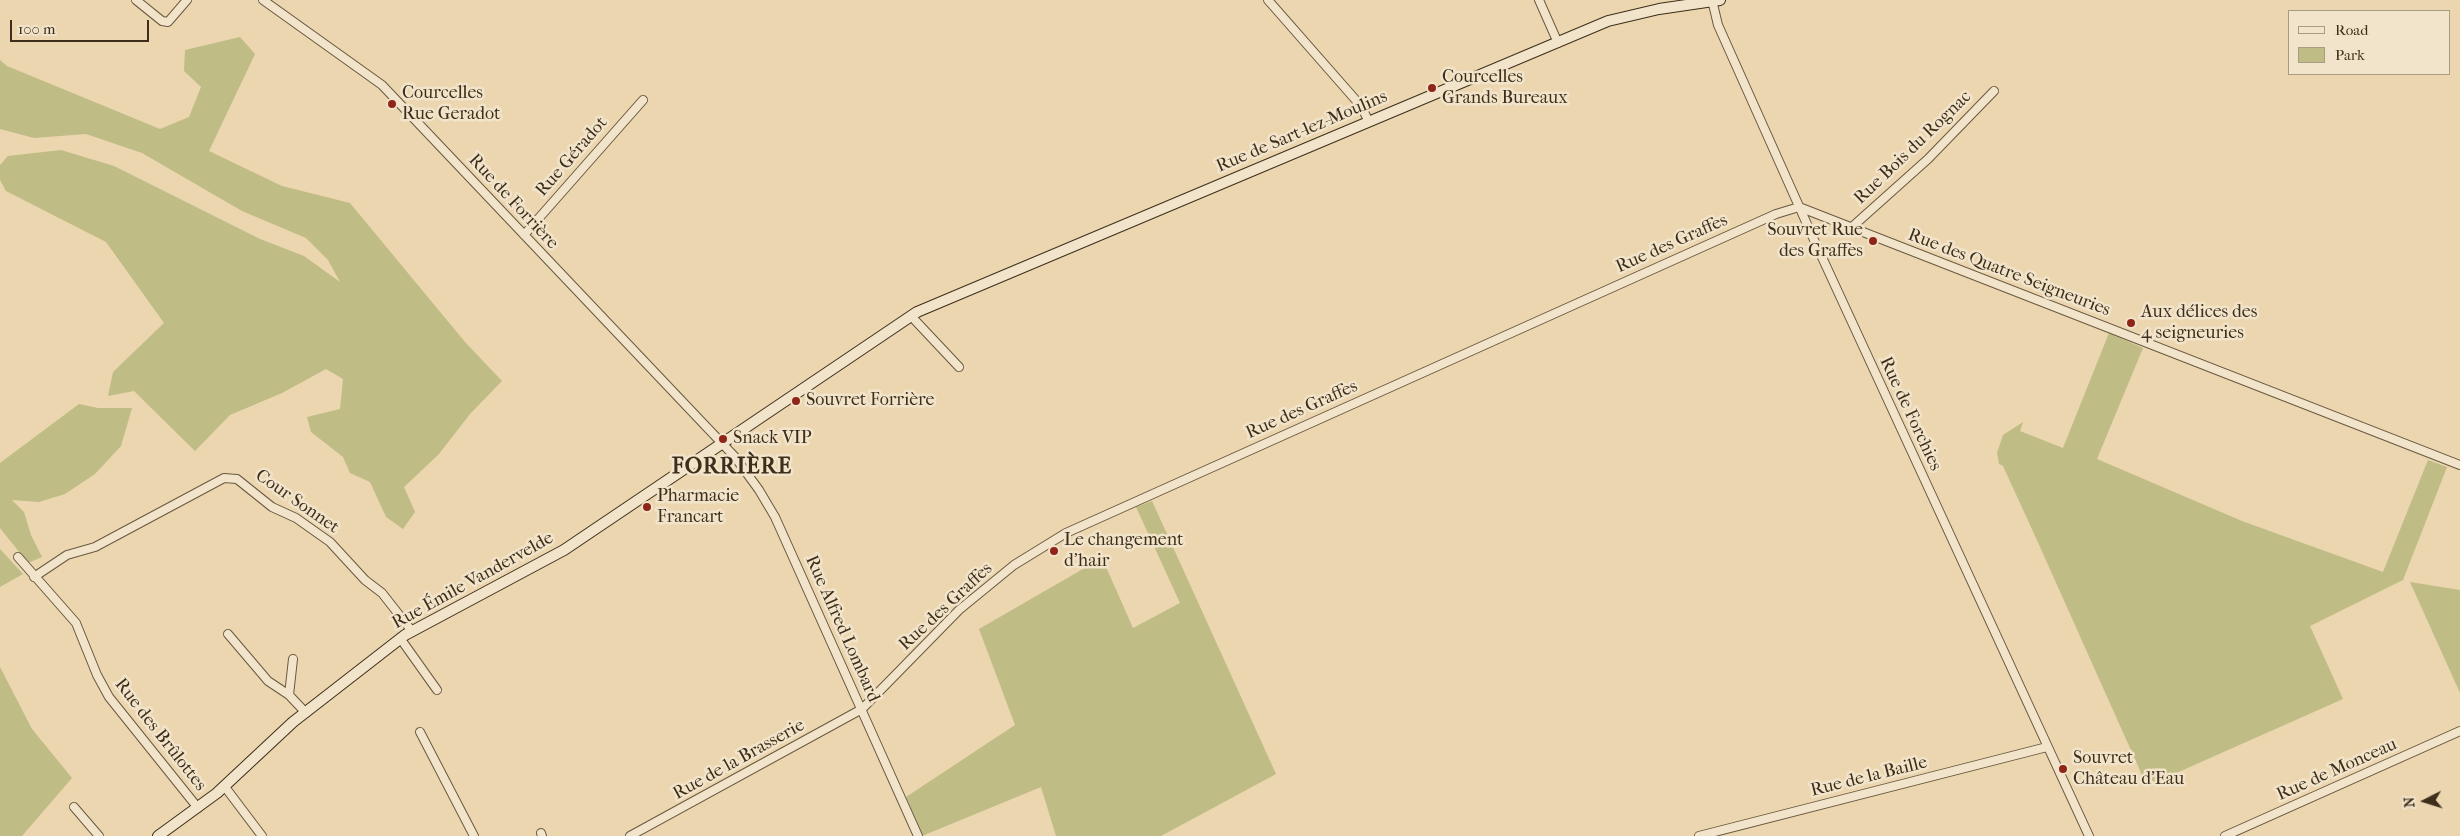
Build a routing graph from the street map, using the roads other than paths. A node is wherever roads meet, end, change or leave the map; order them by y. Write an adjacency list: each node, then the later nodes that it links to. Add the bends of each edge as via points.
1 (136, 0): 2 (street, via 162,21 168,22)
2 (187, 0)
3 (263, 0): 13 (street, Rue de Forrière, via 382,85)
4 (1268, 0): 10 (street, via 1360,106)
5 (1539, 0): 7 (street)
6 (1714, 0): 7 (main road, Rue de Sart-lez-Moulins, via 1618,18); 11 (street, Rue de Forchies, via 1718,25)
7 (1558, 43): 10 (main road, Rue de Sart-lez-Moulins)
8 (1994, 91): 12 (street, Rue Bois du Rognac, via 1928,159)
9 (643, 100): 13 (street, Rue Géradot)
10 (1369, 122): 14 (main road, Rue de Sart-lez-Moulins)
11 (1799, 207): 12 (street, Rue des Quatre Seigneuries); 26 (street, Rue des Graffes, via 1776,214 1066,533 1014,565 959,610); 30 (street, Rue de Forchies)
12 (1852, 227): 17 (street, Rue des Quatre Seigneuries)
13 (524, 235): 16 (street, Rue de Forrière)
14 (911, 316): 15 (street); 16 (main road, Rue de Sart-lez-Moulins)
15 (959, 367)
16 (723, 444): 20 (main road, Rue Émile Vandervelde, via 564,550); 26 (street, Rue Alfred Lombard, via 759,490 775,517)
17 (2460, 465)
18 (18, 557): 19 (street, Rue des Brûlottes)
19 (34, 576): 20 (street, Cour Sonnet, via 67,555 95,547 224,478 237,479 272,507 296,518 330,542 365,580 382,593); 33 (street, Rue des Brûlottes, via 76,623 109,697)
20 (411, 630): 22 (main road, Rue Émile Vandervelde)
21 (228, 634): 25 (street, via 268,681)
22 (400, 638): 24 (street); 27 (main road, Rue Émile Vandervelde)
23 (292, 659): 25 (street)
24 (437, 690)
25 (289, 695): 27 (street)
26 (862, 710): 38 (street, Rue de la Brasserie); 39 (street, Rue Alfred Lombard)
27 (306, 713): 31 (main road, Rue Émile Vandervelde)
28 (2460, 731): 42 (street, Rue de Monceau)
29 (420, 732): 37 (street)
30 (2047, 747): 40 (street, Rue de la Baille); 41 (street, Rue de Forchies)
31 (225, 787): 33 (main road, Rue Émile Vandervelde); 36 (street)
32 (74, 807): 34 (street)
33 (198, 808): 35 (main road, Rue Émile Vandervelde)
34 (99, 836)
35 (158, 836)
36 (262, 836)
37 (474, 836)
38 (630, 836)
39 (918, 836)
40 (1699, 836)
41 (2088, 836)
42 (2225, 836)

